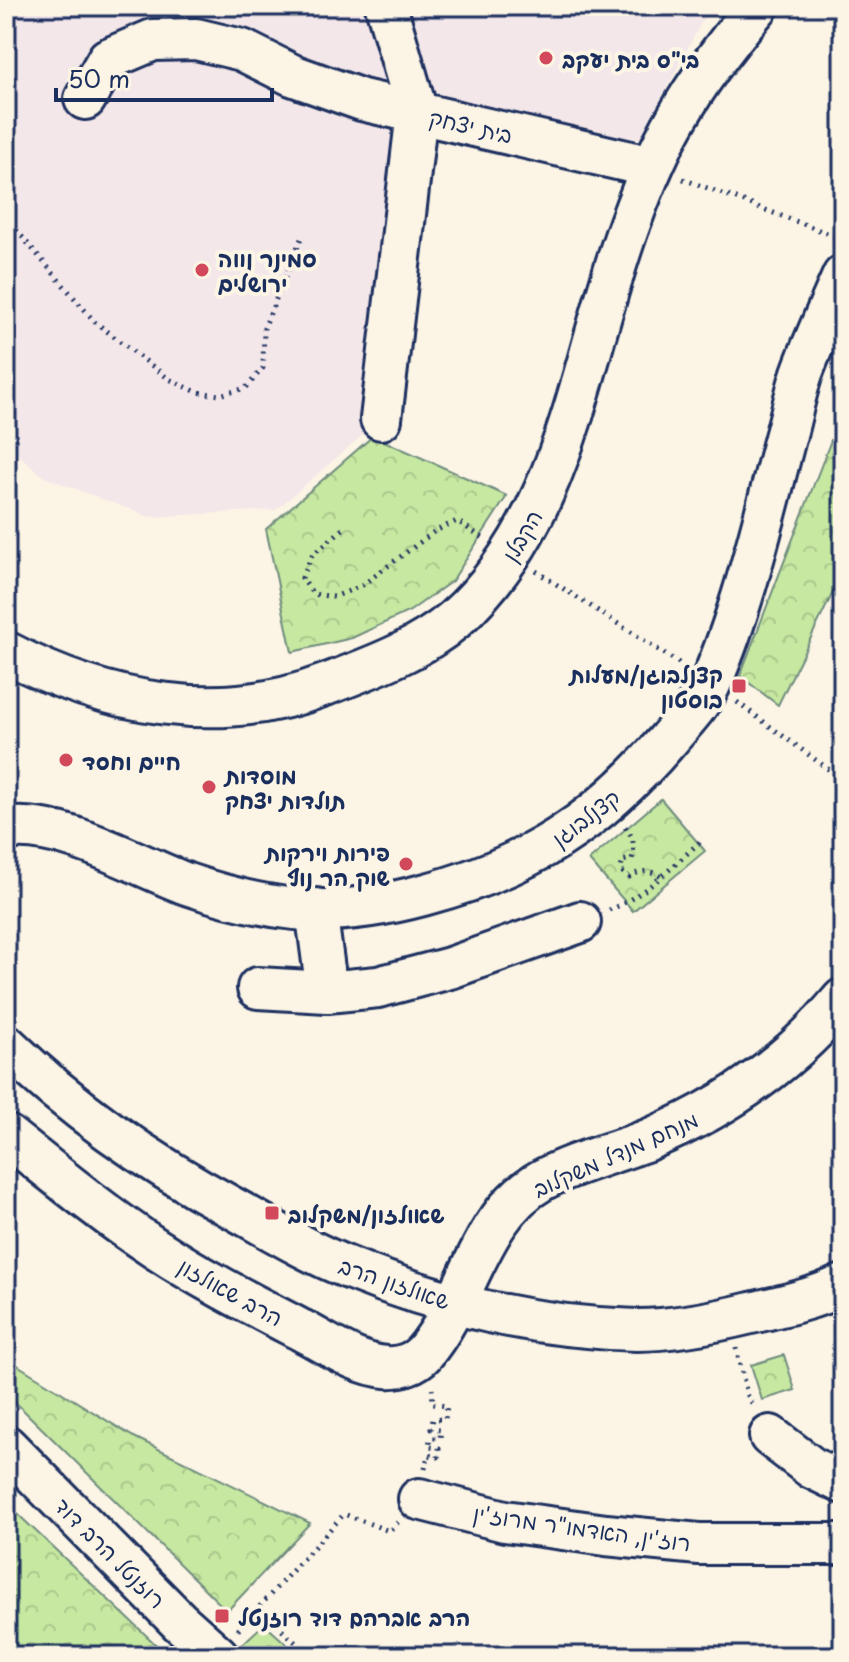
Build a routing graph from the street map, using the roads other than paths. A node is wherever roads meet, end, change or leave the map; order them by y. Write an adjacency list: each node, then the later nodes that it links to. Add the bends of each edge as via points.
1 (386, 6): 4 (street)
2 (758, 6): 5 (street, הקבלן, via 677,117)
3 (85, 99): 4 (street, בית יצחק, via 108,59 153,40 196,39 242,50 362,100)
4 (417, 112): 5 (street, בית יצחק); 7 (street)
5 (652, 167): 8 (street, הקבלן, via 540,503 511,556 452,622 409,649 303,693 254,704 201,707 103,692 44,672)
6 (843, 276): 10 (street, קצנלבוגן, via 802,373 711,683 681,724 604,805 513,865 397,902)
7 (381, 419)
8 (6, 652)
9 (6, 829): 10 (street, קצנלבוגן, via 68,835 189,885 248,902)
10 (316, 909): 13 (street)
11 (580, 922): 13 (street, via 450,968 378,987)
12 (258, 988): 13 (street)
13 (327, 992)
14 (843, 999): 18 (street, מנחם מנדל משקלוב, via 803,1044 713,1109 542,1180 517,1199 497,1223)
15 (6, 1045): 18 (street, שאולזון הרב, via 98,1123 187,1183 346,1268)
16 (6, 1135): 18 (street, הרב שאולזון, via 155,1248 372,1365 412,1362 423,1354)
17 (843, 1285): 18 (street, שאולזון הרב, via 732,1318 640,1330 566,1325)
18 (455, 1303)
19 (770, 1436): 21 (street, via 812,1468)
20 (6, 1446): 24 (street, רוזנטל הרב דוד)
21 (843, 1483)
22 (419, 1499): 23 (street, רוז'ין, האדמו"ר מרוז'ין, via 505,1521 606,1535 699,1544)
23 (843, 1544)
24 (217, 1655)

